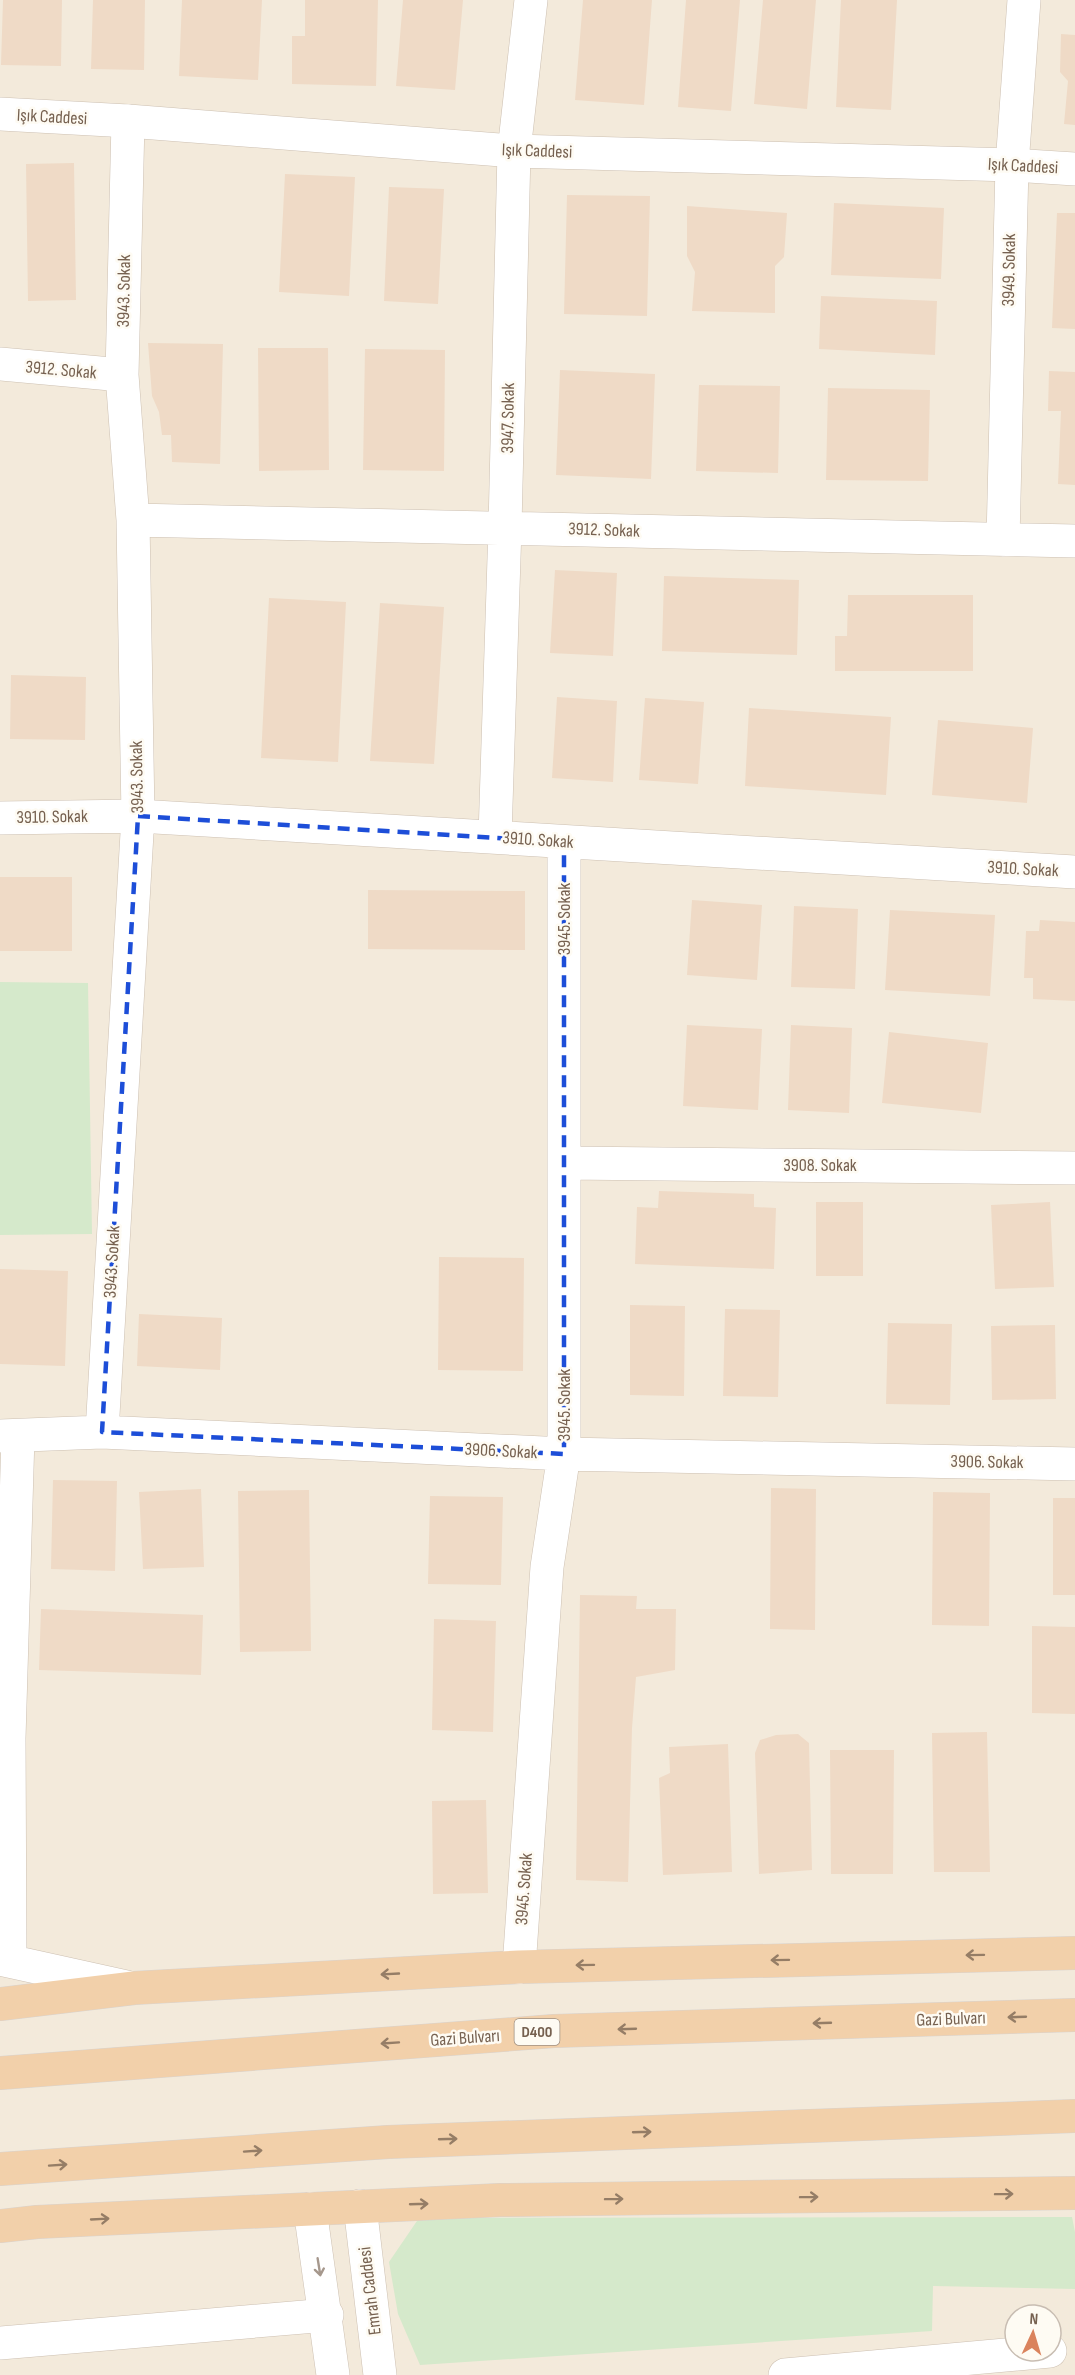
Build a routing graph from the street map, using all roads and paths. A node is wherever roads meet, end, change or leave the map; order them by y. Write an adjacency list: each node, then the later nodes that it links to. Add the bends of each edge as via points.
1 (531, 0): 5 (street, 3947. Sokak)
2 (1024, 0): 6 (street, 3949. Sokak)
3 (0, 114): 4 (street, Işık Caddesi)
4 (128, 121): 5 (street, Işık Caddesi); 9 (street, 3943. Sokak)
5 (514, 151): 6 (street, Işık Caddesi); 11 (street, 3947. Sokak)
6 (1011, 165): 7 (street, Işık Caddesi); 12 (street, 3949. Sokak)
7 (1075, 169)
8 (0, 364): 9 (street, 3912. Sokak)
9 (122, 375): 10 (street, 3943. Sokak)
10 (133, 520): 11 (street, 3912. Sokak); 14 (street, 3943. Sokak)
11 (505, 527): 12 (street, 3912. Sokak); 16 (street, 3947. Sokak)
12 (1003, 540): 13 (street, 3912. Sokak)
13 (1075, 542)
14 (138, 816): 15 (street, 3910. Sokak); 16 (street, 3910. Sokak); 21 (street, 3943. Sokak)
15 (0, 818)
16 (495, 836): 17 (street, 3910. Sokak)
17 (564, 842): 18 (street, 3910. Sokak); 19 (street, 3945. Sokak)
18 (1075, 872)
19 (565, 1163): 20 (street, 3908. Sokak); 23 (street, 3945. Sokak)
20 (1075, 1168)
21 (102, 1432): 22 (street, 3906. Sokak); 23 (street, 3906. Sokak)
22 (9, 1436): 26 (street)
23 (564, 1454): 24 (street, 3906. Sokak); 27 (street, 3945. Sokak, via 547,1567)
24 (1075, 1464)
25 (1075, 1953): 27 (highway, one-way to 27)
26 (5, 1960): 28 (street)
27 (519, 1967): 28 (highway, one-way to 28)
28 (135, 1989): 29 (highway)
29 (0, 2004)
30 (1075, 2015): 31 (highway, Gazi Bulvarı / D400, one-way to 31, via 554,2031)
31 (0, 2073)
32 (1075, 2116): 33 (highway, one-way to 32, via 388,2142)
33 (0, 2169)
34 (1075, 2193): 35 (highway, one-way to 34, via 500,2200)
35 (360, 2206): 36 (highway); 42 (street, Emrah Caddesi)
36 (310, 2209): 37 (highway, one-way to 36); 38 (street, one-way to 38)
37 (0, 2226)
38 (327, 2315): 39 (street); 41 (street)
39 (0, 2343)
40 (1003, 2355): 43 (street)
41 (333, 2375)
42 (380, 2375)
43 (785, 2375)

